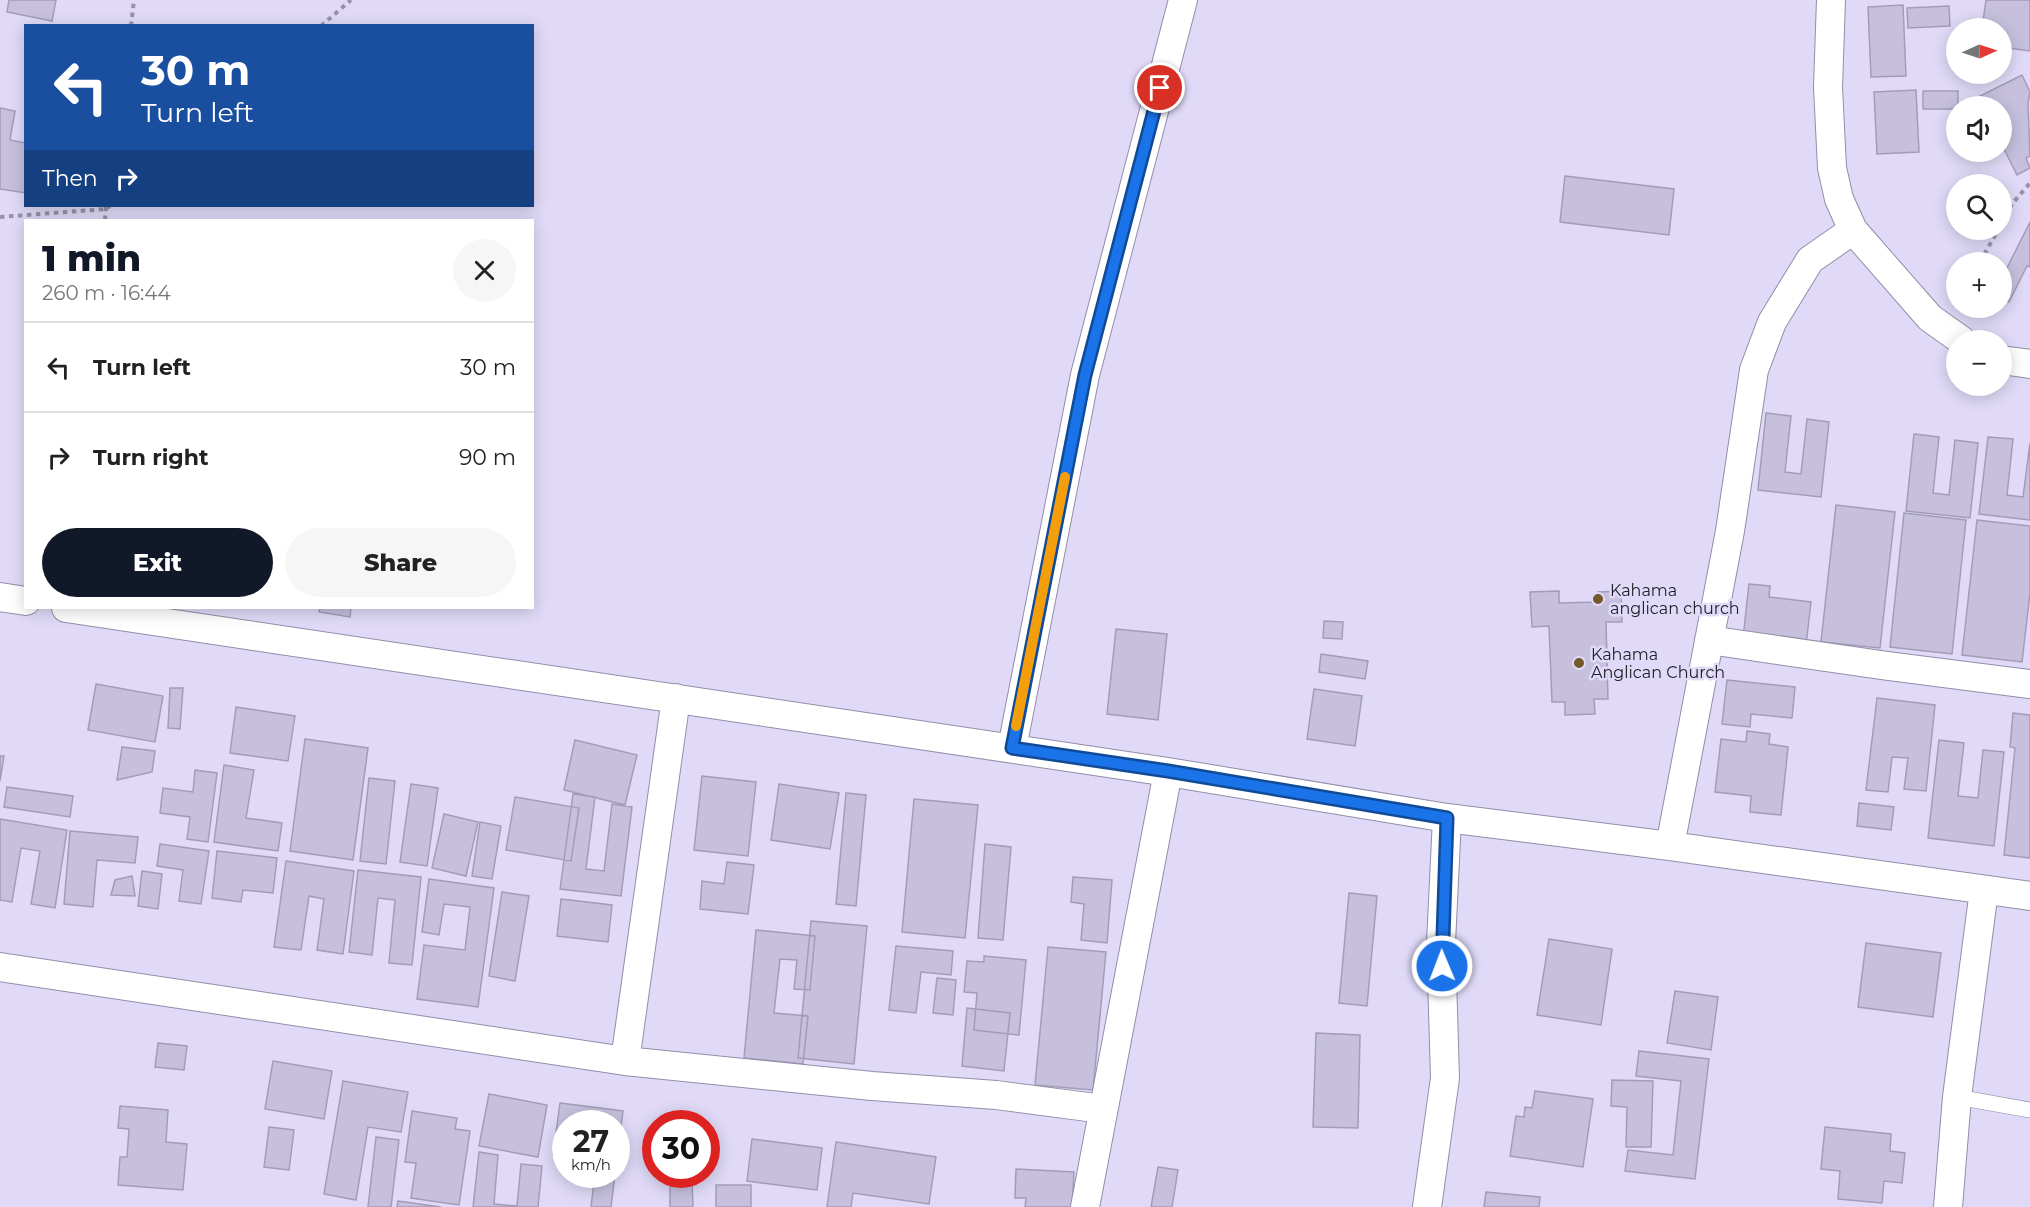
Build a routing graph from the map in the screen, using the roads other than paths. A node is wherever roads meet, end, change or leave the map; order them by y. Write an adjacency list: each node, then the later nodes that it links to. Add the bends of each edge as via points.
1 (1183, 0): 13 (street, via 1085,375)
2 (1831, 0): 3 (street, via 1828,87 1832,168)
3 (1852, 230): 4 (street, via 1930,318); 10 (street, via 1810,260 1772,322 1754,370)
4 (1947, 330)
5 (2012, 362): 6 (street)
6 (2030, 364)
7 (0, 597): 8 (street)
8 (24, 601)
9 (73, 609): 12 (street)
10 (1709, 640): 11 (street); 16 (street)
11 (2030, 684)
12 (676, 698): 13 (street); 20 (street)
13 (1012, 748): 14 (street)
14 (1168, 771): 15 (street); 22 (street)
15 (1447, 818): 16 (street); 25 (street, via 1441,943 1445,1078)
16 (1670, 846): 17 (street)
17 (1984, 890): 18 (street); 21 (street)
18 (2030, 896)
19 (0, 967): 20 (street)
20 (625, 1061): 22 (street, via 996,1095)
21 (1957, 1097): 23 (lane); 26 (street)
22 (1103, 1110): 24 (street)
23 (2030, 1110)
24 (1085, 1207)
25 (1427, 1207)
26 (1948, 1207)

